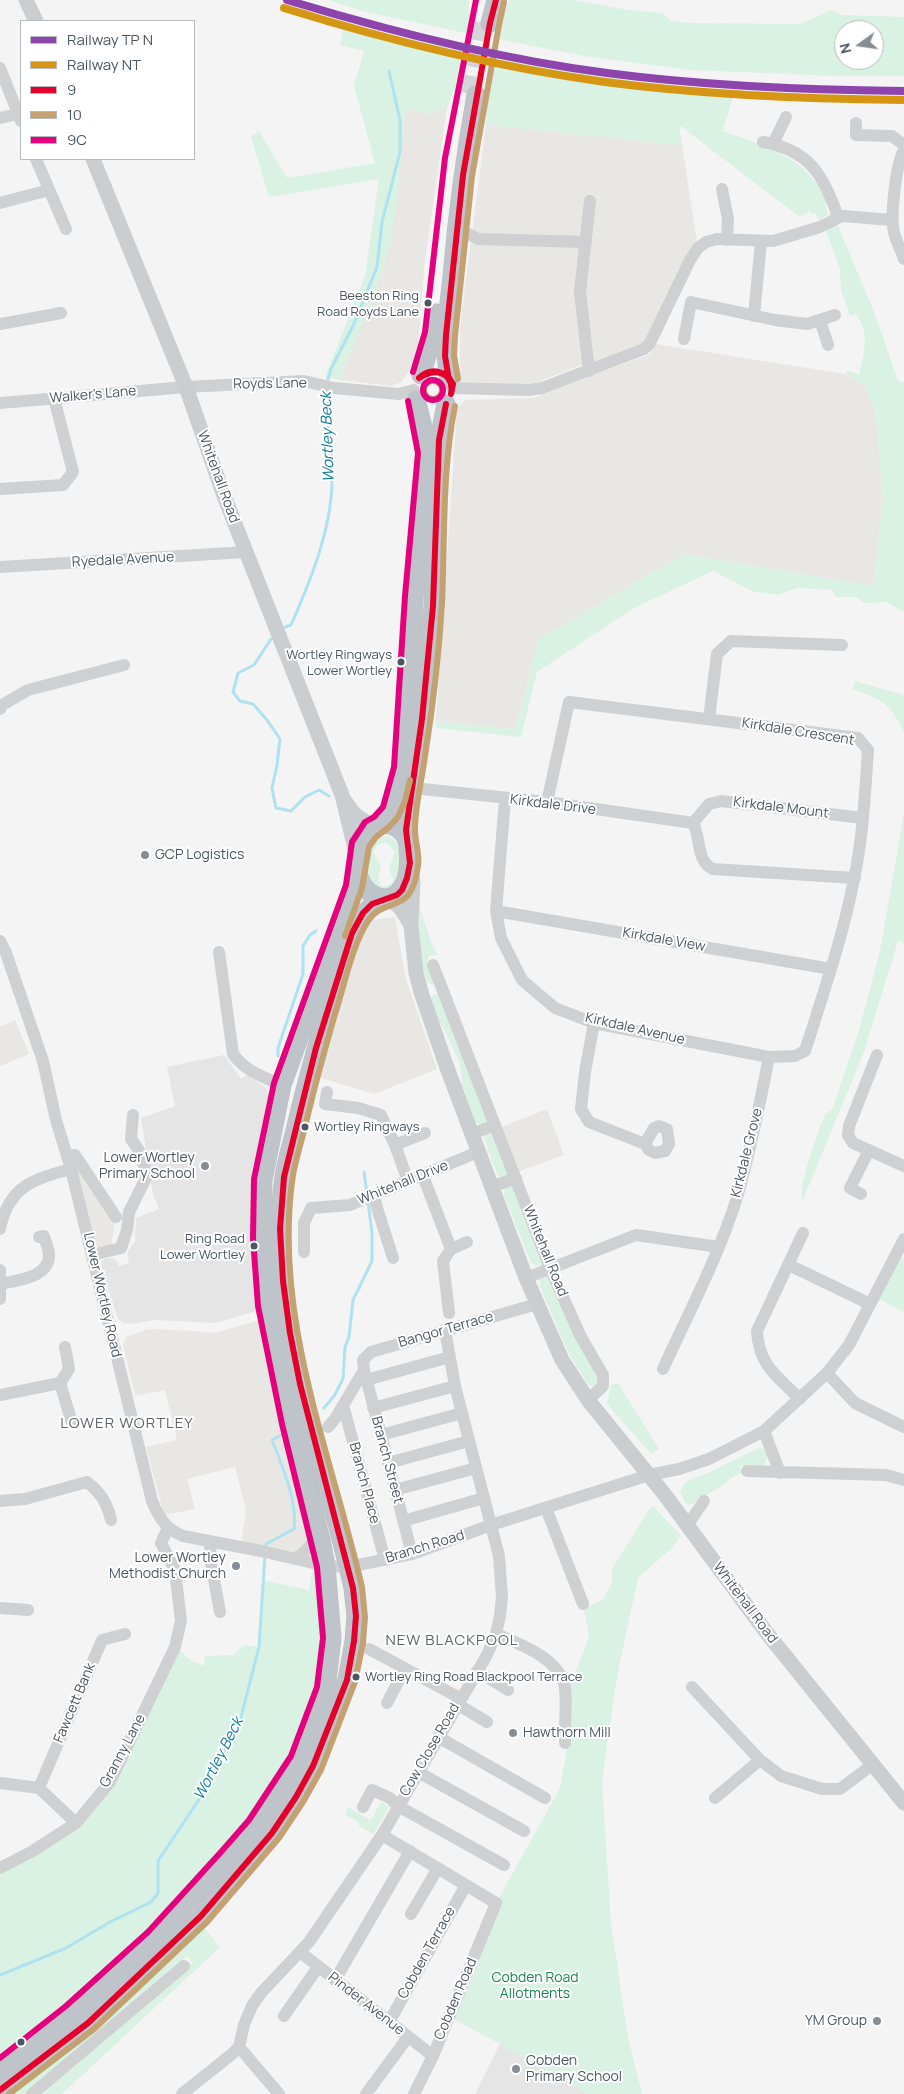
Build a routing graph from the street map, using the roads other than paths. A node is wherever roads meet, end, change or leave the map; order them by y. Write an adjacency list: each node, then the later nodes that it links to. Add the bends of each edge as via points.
1 (26, 0): 4 (main road)
2 (486, 0): 3 (highway, via 485,22)
3 (496, 0)
4 (36, 20)
5 (0, 68): 8 (street)
6 (786, 117): 18 (street, via 768,143 795,151 810,163 822,176)
7 (0, 118): 8 (street)
8 (20, 118)
9 (856, 123): 10 (street, via 856,135 892,136)
10 (904, 145)
11 (904, 150): 19 (street)
12 (36, 160): 15 (street)
13 (93, 160): 34 (main road, Whitehall Road)
14 (722, 189): 22 (street, via 728,219)
15 (49, 190): 17 (street); 21 (street)
16 (590, 201): 24 (street)
17 (0, 203)
18 (838, 218): 19 (street, via 858,216); 23 (street, via 796,236)
19 (892, 220): 25 (street)
20 (458, 222): 24 (street, via 463,231 478,239); 35 (highway, via 471,94 453,168 434,334); 36 (highway, via 445,356)
21 (66, 229)
22 (727, 240): 23 (street); 33 (street, via 711,240 698,248 644,349)
23 (761, 241): 28 (street)
24 (586, 242): 33 (street, via 580,292)
25 (904, 259)
26 (61, 313): 30 (street)
27 (835, 315): 29 (street)
28 (754, 316): 29 (street, via 808,324); 31 (street, via 691,302)
29 (820, 320): 32 (street)
30 (0, 324)
31 (684, 338)
32 (828, 345)
33 (589, 371): 36 (street, via 550,387 528,390)
34 (186, 387): 35 (street, Royds Lane, via 304,381 328,387 399,394); 37 (street, Walker's Lane); 40 (main road, Whitehall Road)
35 (417, 388): 36 (highway, via 427,372 438,372); 36 (highway, via 420,404 431,409 437,409); 52 (highway, via 427,453 403,768 391,812)
36 (449, 390): 46 (highway, via 439,440 433,606)
37 (54, 398): 38 (street, Walker's Lane); 39 (street, via 73,472 63,485)
38 (0, 403)
39 (0, 489)
40 (246, 552): 41 (street, Ryedale Avenue); 47 (main road, Whitehall Road)
41 (0, 567)
42 (842, 644): 45 (street, via 731,641 716,654)
43 (124, 665): 44 (street, via 28,690)
44 (0, 709)
45 (709, 719): 49 (street, Kirkdale Crescent, via 569,702); 50 (street, Kirkdale Crescent, via 858,738 868,750)
46 (413, 788): 48 (street, Kirkdale Drive); 53 (highway, via 406,830)
47 (342, 795): 52 (main road, Whitehall Road, via 353,814); 54 (main road, Whitehall Road)
48 (505, 799): 49 (street, Kirkdale Drive); 58 (street, Kirkdale Avenue)
49 (547, 802): 51 (street, Kirkdale Drive)
50 (863, 818): 51 (street, Kirkdale Mount, via 721,801 709,804); 56 (street, Kirkdale Crescent)
51 (693, 823): 56 (street, via 704,862 713,869)
52 (377, 824): 53 (highway, via 398,828); 54 (highway, via 365,836)
53 (408, 844): 55 (highway)
54 (357, 863): 57 (highway, via 364,887 369,893); 72 (highway, via 354,887)
55 (410, 863): 57 (highway, via 402,890); 59 (main road, Whitehall Road)
56 (855, 878): 64 (street, Kirkdale Crescent)
57 (385, 899): 59 (main road, Whitehall Road, via 392,900 402,909); 67 (highway, via 372,904 352,933)
58 (496, 911): 64 (street, Kirkdale View); 68 (street, Kirkdale Avenue, via 500,938 522,980 555,1008)
59 (411, 925): 66 (main road, Whitehall Road, via 416,973)
60 (0, 941): 62 (street, Lower Wortley Road)
61 (219, 952): 72 (street, via 233,1054 240,1064)
62 (3, 954): 82 (street, Lower Wortley Road, via 44,1061)
63 (433, 965): 65 (street, Whitehall Road)
64 (831, 969): 70 (street, Kirkdale Crescent, via 805,1051)
65 (440, 985): 66 (street); 75 (street, Whitehall Road)
66 (422, 992): 77 (main road, Whitehall Road)
67 (325, 1016): 72 (highway, via 296,1079); 150 (highway, via 284,1176 281,1244 286,1316)
68 (594, 1023): 71 (street, Kirkdale Avenue); 78 (street, via 581,1109 589,1122)
69 (877, 1055): 80 (street, via 848,1135 853,1143)
70 (795, 1056): 71 (street, Kirkdale Avenue)
71 (769, 1057): 97 (street, Kirkdale Grove, via 738,1195)
72 (282, 1085): 149 (highway, via 263,1180 262,1237 267,1304 290,1422)
73 (325, 1102): 79 (street, via 380,1115)
74 (133, 1115): 100 (street, via 126,1140 140,1152 147,1176 129,1212 121,1248)
75 (495, 1124): 77 (street); 86 (street, Whitehall Road)
76 (425, 1133): 79 (street)
77 (472, 1134): 81 (main road, Whitehall Road)
78 (645, 1144)
79 (395, 1145): 87 (street)
80 (869, 1150): 83 (street); 89 (street)
81 (478, 1152): 85 (street, Whitehall Drive); 88 (main road, Whitehall Road)
82 (67, 1156): 84 (street, Lower Wortley Road); 91 (street, via 75,1155)
83 (904, 1166)
84 (72, 1169): 92 (street, via 26,1185 11,1199 3,1213); 100 (street, Lower Wortley Road)
85 (423, 1176): 87 (street, Whitehall Drive); 98 (street)
86 (516, 1178): 88 (street); 104 (street, Whitehall Road)
87 (408, 1181): 90 (street, Whitehall Drive)
88 (491, 1187): 106 (main road, Whitehall Road)
89 (852, 1189)
90 (374, 1196): 99 (street, Whitehall Drive, via 350,1205 311,1208 304,1224); 102 (street)
91 (116, 1217)
92 (0, 1229)
93 (803, 1233): 103 (street)
94 (39, 1237): 107 (street, via 44,1236 49,1256 43,1269 30,1277)
95 (904, 1239): 101 (street, Branch Road)
96 (468, 1242): 98 (street)
97 (718, 1247): 104 (street, via 636,1235); 115 (street, Kirkdale Grove)
98 (451, 1249): 111 (street, via 443,1261)
99 (304, 1252)
100 (92, 1255): 148 (street, Lower Wortley Road, via 152,1502)
101 (900, 1257): 110 (street, Branch Road)
102 (394, 1258)
103 (789, 1265): 110 (street); 122 (street, via 757,1331 758,1349 771,1372)
104 (550, 1268): 106 (street); 123 (street, Whitehall Road, via 581,1337 603,1375 603,1386)
105 (0, 1270): 107 (street)
106 (526, 1278): 109 (main road, Whitehall Road)
107 (1, 1284): 108 (street)
108 (0, 1298)
109 (537, 1304): 112 (street, Bangor Terrace); 123 (main road, Whitehall Road, via 562,1360)
110 (870, 1304): 117 (street, Branch Road, via 850,1345)
111 (450, 1313)
112 (445, 1330): 114 (street, Cow Close Road); 116 (street, Bangor Terrace, via 371,1352 366,1356)
113 (66, 1347): 118 (street, via 70,1369)
114 (450, 1357): 116 (street); 119 (street, Cow Close Road)
115 (663, 1368)
116 (364, 1372): 124 (street); 125 (street, Branch Street)
117 (827, 1374): 122 (street, Branch Road); 128 (street, via 855,1403)
118 (60, 1383): 121 (street); 127 (street)
119 (455, 1386): 125 (street); 126 (street, Cow Close Road)
120 (0, 1390): 121 (street)
121 (0, 1395)
122 (800, 1399): 130 (street, Branch Road)
123 (588, 1400): 137 (main road, Whitehall Road)
124 (343, 1405): 129 (street); 154 (street, Branch Place)
125 (373, 1408): 131 (street, Branch Street)
126 (462, 1413): 131 (street); 132 (street, Cow Close Road)
127 (72, 1423)
128 (904, 1426)
129 (328, 1427)
130 (764, 1431): 136 (street); 137 (street, Branch Road, via 709,1458)
131 (380, 1436): 133 (street, Branch Street)
132 (469, 1441): 133 (street); 134 (street, Cow Close Road)
133 (388, 1464): 139 (street, Branch Street)
134 (476, 1468): 139 (street); 140 (street, Cow Close Road)
135 (747, 1471): 136 (street)
136 (780, 1473): 138 (street, via 886,1475)
137 (649, 1475): 143 (street, Branch Road); 147 (main road, Whitehall Road)
138 (904, 1480)
139 (395, 1490): 145 (street, Branch Street)
140 (484, 1498): 145 (street); 146 (street, Cow Close Road)
141 (0, 1501): 144 (street, via 25,1499 87,1482 99,1491 108,1506)
142 (704, 1501): 147 (street)
143 (546, 1508): 146 (street, Branch Road); 157 (street)
144 (111, 1520)
145 (403, 1521): 152 (street, Branch Street)
146 (491, 1526): 152 (street, Branch Road); 163 (street, Cow Close Road, via 501,1574)
147 (687, 1526): 175 (main road, Whitehall Road)
148 (168, 1528): 151 (street, Branch Road, via 183,1536); 184 (street, Granny Lane, via 161,1543 175,1570 180,1622 175,1647 110,1782)
149 (319, 1530): 153 (street, via 315,1541); 155 (highway)
150 (340, 1536): 155 (highway, via 338,1550); 156 (highway)
151 (210, 1542): 153 (street, Branch Road); 160 (street)
152 (412, 1554): 154 (street, Branch Road)
153 (296, 1559): 155 (street, Branch Road)
154 (385, 1560): 156 (street, Branch Road)
155 (326, 1566): 156 (street, Branch Road); 161 (highway)
156 (348, 1566): 161 (highway, via 339,1580); 203 (highway, via 356,1616 347,1680 313,1766 296,1798 272,1833 201,1916 88,2023)
157 (583, 1604)
158 (0, 1608): 159 (street)
159 (28, 1610)
160 (220, 1612)
161 (331, 1616): 202 (highway, via 326,1689 314,1726 300,1760 256,1825 154,1938 72,2013)
162 (125, 1634): 178 (street, Fawcett Bank, via 102,1640)
163 (496, 1634): 166 (street, Cow Close Road); 173 (street, via 524,1646 549,1663 561,1676 565,1688)
164 (368, 1649): 165 (street)
165 (406, 1669): 169 (street); 170 (street)
166 (476, 1672): 168 (street); 169 (street, Cow Close Road)
167 (692, 1687): 174 (street)
168 (508, 1690)
169 (458, 1701): 171 (street); 172 (street, Cow Close Road)
170 (387, 1702)
171 (487, 1722)
172 (438, 1737): 176 (street, Cow Close Road); 179 (street)
173 (565, 1743)
174 (760, 1760): 175 (street, via 781,1776 822,1789 840,1789); 180 (street)
175 (872, 1765): 181 (main road, Whitehall Road)
176 (418, 1772): 182 (street, Cow Close Road); 185 (street)
177 (0, 1783): 178 (street)
178 (39, 1788): 184 (street)
179 (545, 1798)
180 (715, 1798)
181 (904, 1803)
182 (398, 1806): 183 (street, via 390,1798 372,1790); 186 (street, Cow Close Road); 188 (street)
183 (363, 1808)
184 (76, 1823): 189 (street, Granny Lane)
185 (524, 1831)
186 (382, 1835): 187 (street); 193 (street, Cow Close Road)
187 (410, 1851): 190 (street); 196 (street)
188 (504, 1866)
189 (0, 1868)
190 (438, 1868): 191 (street); 192 (street)
191 (466, 1885): 198 (street, Cobden Terrace); 201 (street, Cobden Road, via 496,1903)
192 (411, 1914)
193 (300, 1952): 195 (street, Pinder Avenue); 200 (street, Cow Close Road, via 261,1993 244,2025)
194 (184, 1966): 204 (street)
195 (318, 1967): 196 (street, Pinder Avenue); 197 (street)
196 (336, 1980): 198 (street, Pinder Avenue)
197 (284, 2016)
198 (389, 2022): 199 (street, Pinder Avenue)
199 (408, 2037): 201 (street, Pinder Avenue); 207 (street)
200 (239, 2046): 205 (street); 206 (street)
201 (433, 2056): 208 (street, Cobden Road)
202 (0, 2069)
203 (0, 2090)
204 (32, 2094)
205 (182, 2094)
206 (279, 2094)
207 (366, 2094)
208 (414, 2094)

